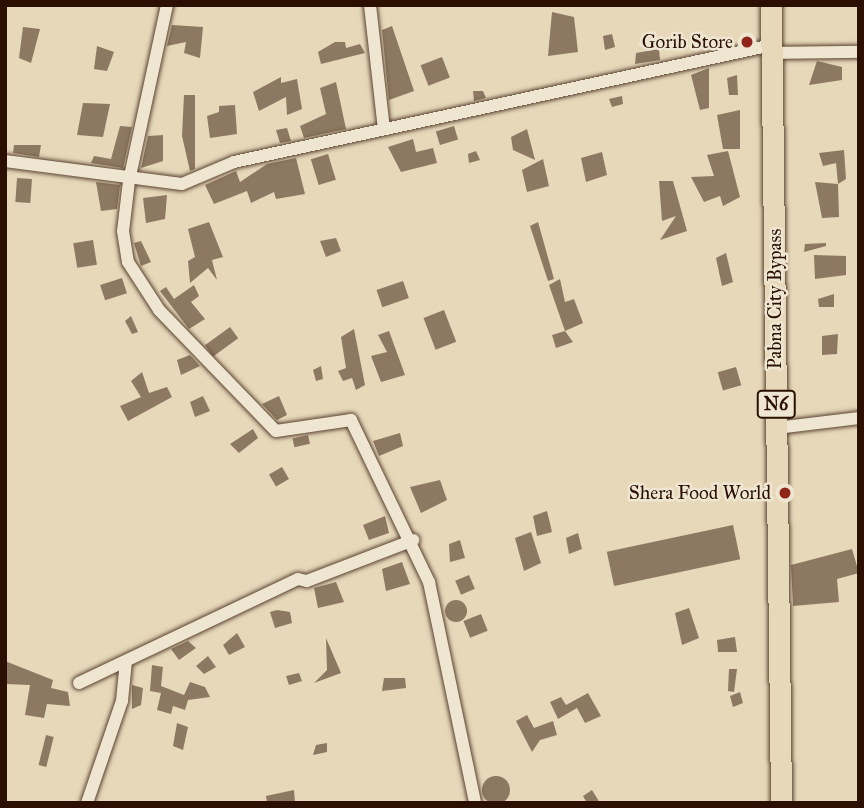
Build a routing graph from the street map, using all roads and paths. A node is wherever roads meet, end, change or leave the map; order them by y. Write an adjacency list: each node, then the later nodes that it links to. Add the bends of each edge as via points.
1 (167, 5): 8 (street)
2 (370, 5): 6 (street)
3 (771, 5): 4 (highway, Pabna City Bypass / N6)
4 (772, 49): 5 (street); 6 (street); 10 (highway, Pabna City Bypass / N6)
5 (859, 52)
6 (383, 130): 8 (street, via 234,162 182,184)
7 (5, 162): 8 (street)
8 (129, 181): 11 (street, via 123,232 128,262 159,310 276,431 351,420)
9 (859, 418): 10 (street)
10 (776, 428): 16 (highway, Pabna City Bypass / N6)
11 (413, 540): 12 (street, via 307,581 298,579); 15 (street, via 456,696)
12 (126, 661): 13 (street); 14 (street, via 122,701)
13 (79, 683)
14 (87, 803)
15 (475, 803)
16 (781, 803)

